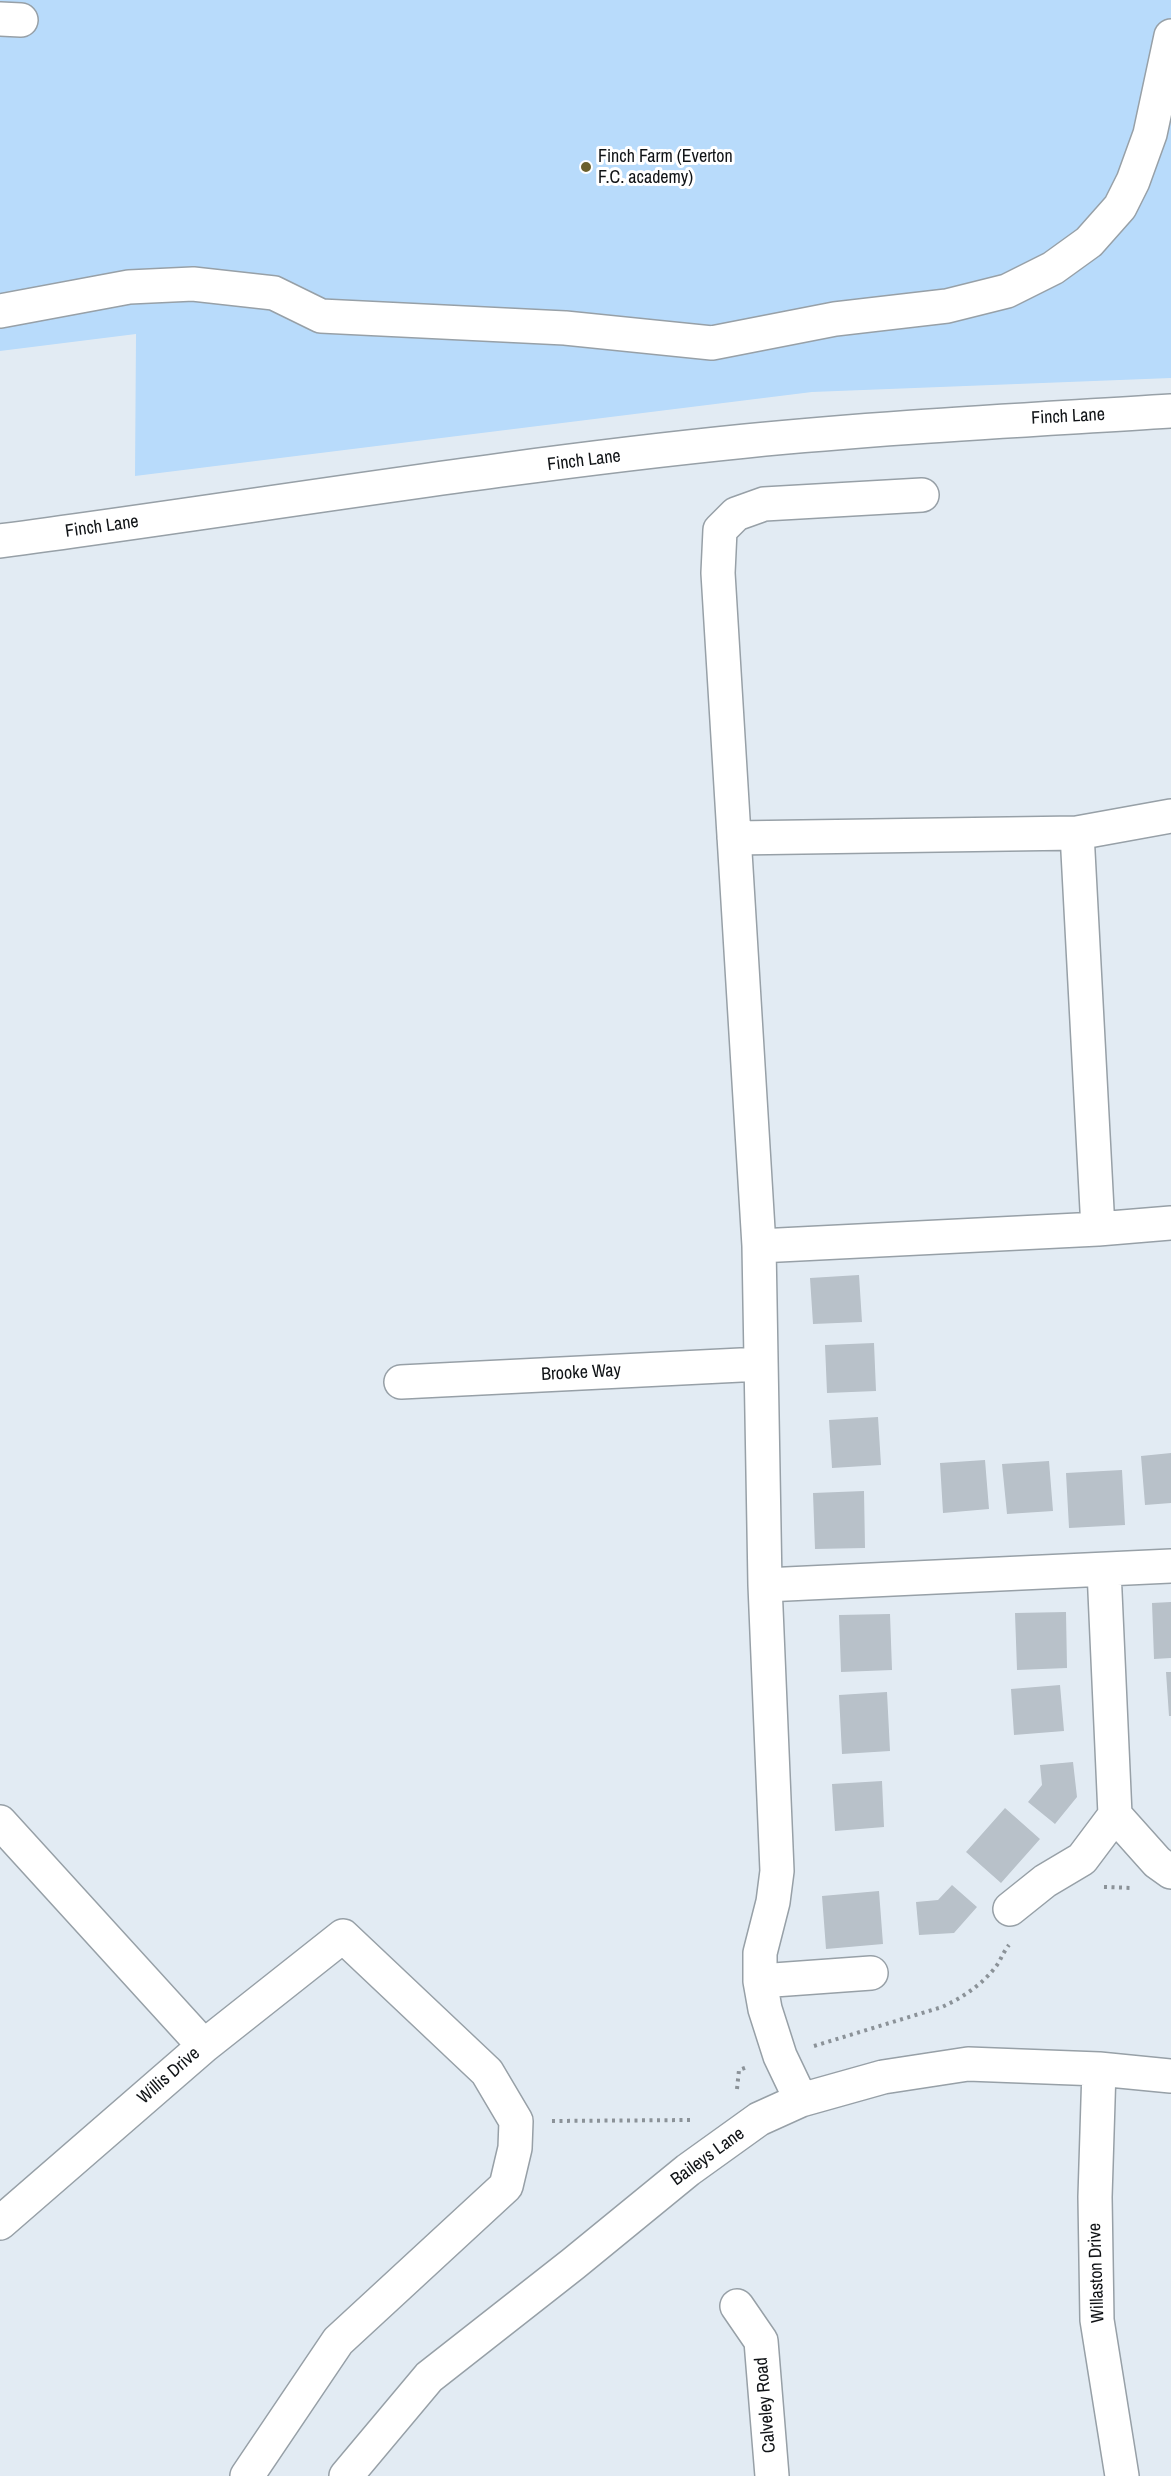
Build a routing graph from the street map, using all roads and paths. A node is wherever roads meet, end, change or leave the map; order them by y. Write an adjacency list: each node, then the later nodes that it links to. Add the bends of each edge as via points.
1 (1171, 36): 2 (street, via 1150,134 1120,207 1089,242 1053,268 1007,291 947,306 835,319 712,343 565,328 321,316 274,293 193,284 129,287)
2 (0, 311)
3 (1171, 411): 5 (street, Finch Lane, via 746,441)
4 (922, 495): 8 (street, via 764,504 736,514 720,530 718,573)
5 (0, 541)
6 (1171, 816): 7 (street)
7 (1077, 833): 8 (street); 10 (street)
8 (734, 838): 11 (street)
9 (1171, 1223): 10 (street)
10 (1098, 1229): 11 (street)
11 (759, 1246): 12 (street)
12 (761, 1364): 13 (street, Brooke Way); 16 (street)
13 (401, 1382)
14 (1171, 1566): 15 (street)
15 (1104, 1570): 16 (street); 17 (street)
16 (765, 1585): 25 (street, via 777,1871 760,1953)
17 (1115, 1815): 19 (street); 22 (street, via 1082,1859 1045,1881)
18 (0, 1822): 26 (street)
19 (1171, 1872)
20 (1093, 1888): 21 (path)
21 (1144, 1890)
22 (1010, 1909)
23 (1012, 1941): 27 (path, via 985,1979 960,1999)
24 (871, 1973): 25 (street)
25 (760, 1981): 32 (street, via 780,2056)
26 (204, 2046): 34 (street, Willis Drive, via 343,1936 487,2072); 35 (street, Willis Drive)
27 (807, 2048)
28 (1099, 2069): 30 (street, Baileys Lane); 32 (street, Baileys Lane, via 968,2064 884,2077); 40 (street, Willaston Drive, via 1097,2320)
29 (739, 2070): 31 (path)
30 (1171, 2076)
31 (736, 2092)
32 (801, 2100): 38 (street, Baileys Lane, via 759,2119 688,2170 429,2377)
33 (700, 2115): 34 (path, via 690,2120)
34 (516, 2121): 37 (street, via 515,2148 506,2186 338,2340)
35 (0, 2223)
36 (737, 2306): 39 (street, Calveley Road, via 761,2341)
37 (247, 2476)
38 (346, 2476)
39 (772, 2476)
40 (1122, 2476)

